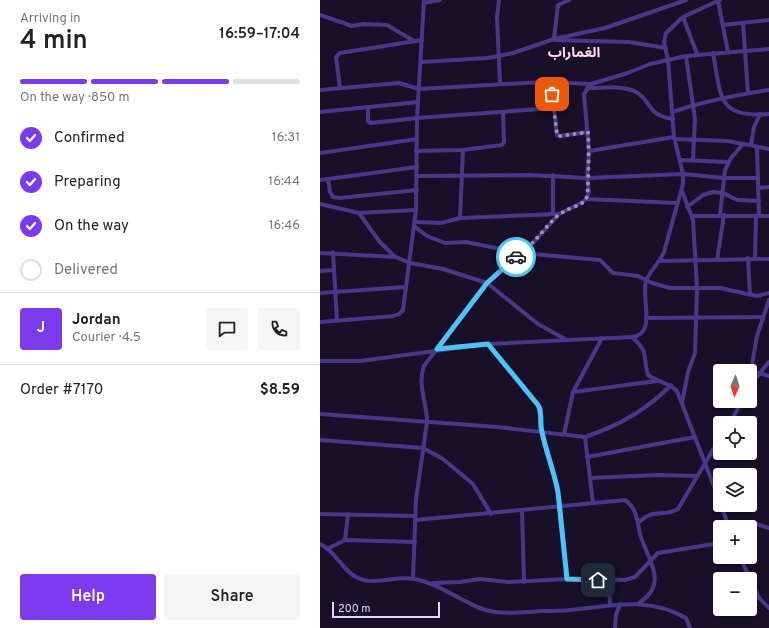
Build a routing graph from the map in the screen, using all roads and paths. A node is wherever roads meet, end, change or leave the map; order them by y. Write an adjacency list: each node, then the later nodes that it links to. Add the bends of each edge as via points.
1 (440, 0): 7 (street)
2 (499, 0): 24 (street)
3 (569, 0): 15 (street, via 558,5)
4 (668, 0): 8 (street)
5 (686, 0): 8 (street)
6 (719, 0): 10 (street); 13 (street)
7 (424, 2): 14 (street)
8 (668, 6): 15 (street, via 605,28)
9 (320, 15): 16 (street, via 352,26 387,25)
10 (683, 17): 17 (street, via 666,33); 22 (street)
11 (769, 20): 12 (street)
12 (742, 23): 13 (street); 20 (street)
13 (723, 25): 19 (street)
14 (422, 40): 16 (street); 26 (street)
15 (552, 40): 17 (street, via 629,42); 24 (street)
16 (415, 41): 30 (street, via 340,53 336,57)
17 (666, 48): 25 (street)
18 (769, 49): 20 (street)
19 (728, 52): 20 (street); 21 (street)
20 (744, 52): 35 (street)
21 (713, 53): 22 (street); 36 (street)
22 (698, 54): 23 (street)
23 (686, 56): 25 (street); 38 (street)
24 (498, 57): 26 (street); 28 (street)
25 (668, 60): 29 (street); 43 (street)
26 (420, 62): 32 (street)
27 (543, 82): 28 (street); 29 (street); 40 (street, via 552,94)
28 (500, 84): 32 (street)
29 (591, 84): 31 (street)
30 (340, 88): 32 (street, via 399,83); 33 (street)
31 (587, 88): 47 (street, via 626,88 635,91 655,114); 48 (street, via 584,101)
32 (419, 89): 37 (street)
33 (320, 90)
34 (769, 90): 35 (street)
35 (748, 93): 36 (street)
36 (721, 98): 38 (street); 44 (street, via 734,110)
37 (418, 102): 39 (street); 46 (street)
38 (692, 105): 43 (street); 51 (street, via 695,119)
39 (368, 107): 41 (street); 46 (street, via 368,121 371,123)
40 (554, 108): 42 (street); 48 (street, via 557,135)
41 (320, 112)
42 (503, 112): 46 (street); 56 (street, via 504,144)
43 (673, 112): 47 (street)
44 (760, 114): 45 (street); 53 (street)
45 (769, 114)
46 (417, 118): 50 (street)
47 (673, 119): 49 (street)
48 (588, 132): 58 (street)
49 (675, 138): 51 (street); 58 (street); 60 (street)
50 (416, 139): 57 (street); 59 (street)
51 (694, 140): 52 (street, via 720,140); 61 (street)
52 (743, 144): 53 (street); 62 (street)
53 (750, 145): 54 (street)
54 (757, 147): 55 (street); 71 (street)
55 (769, 149)
56 (464, 150): 57 (street); 68 (street)
57 (416, 151): 63 (street)
58 (589, 151): 69 (street)
59 (320, 153)
60 (680, 160): 61 (street); 64 (street)
61 (693, 160): 62 (street)
62 (728, 162): 70 (street)
63 (417, 167): 67 (street); 72 (street)
64 (683, 174): 69 (street); 70 (street); 77 (street)
65 (320, 175): 73 (street)
66 (553, 175): 68 (street); 69 (street); 86 (street)
67 (417, 176): 68 (street); 76 (street)
68 (461, 176): 92 (street)
69 (587, 178): 79 (street)
70 (724, 178): 71 (street); 78 (street)
71 (758, 178): 75 (street)
72 (328, 179): 73 (street); 76 (street, via 333,197 340,198)
73 (320, 180)
74 (769, 187): 75 (street)
75 (758, 188): 80 (street)
76 (417, 190): 84 (street)
77 (682, 190): 81 (street); 83 (street)
78 (723, 193): 80 (street, via 737,200); 83 (street, via 703,195); 88 (street)
79 (586, 199): 81 (street); 87 (street)
80 (759, 201): 90 (street)
81 (677, 203): 102 (street)
82 (320, 204): 85 (street)
83 (687, 207): 89 (street)
84 (416, 210): 85 (street); 93 (street)
85 (359, 213): 97 (street, via 379,241)
86 (553, 214): 87 (street); 92 (street)
87 (559, 214): 96 (street)
88 (722, 215): 89 (street); 90 (street); 101 (street)
89 (692, 216): 103 (street)
90 (758, 216): 91 (street); 99 (street)
91 (769, 216)
92 (460, 218): 93 (street, via 441,223)
93 (414, 224): 96 (street, via 426,236 438,241 470,243); 104 (street)
94 (333, 252): 95 (street); 97 (street); 105 (street)
95 (320, 253)
96 (521, 253): 107 (street, via 600,260 613,273); 108 (street)
97 (396, 257): 104 (street)
98 (748, 258): 99 (street); 101 (street); 114 (street)
99 (755, 258): 100 (street)
100 (769, 259)
101 (717, 260): 103 (street)
102 (660, 261): 103 (street); 107 (street)
103 (696, 261): 110 (street)
104 (410, 263): 108 (street, via 443,269); 109 (street)
105 (334, 270): 106 (street); 111 (street)
106 (320, 271)
107 (647, 279): 110 (street, via 670,288); 117 (street)
108 (487, 283): 123 (street, via 538,324); 125 (street)
109 (406, 287): 111 (street); 119 (street, via 403,310 399,314)
110 (696, 288): 114 (street, via 726,289); 118 (street)
111 (335, 292): 113 (street); 119 (street)
112 (769, 293): 114 (street)
113 (320, 294)
114 (750, 295)
115 (769, 300): 116 (street)
116 (763, 317): 118 (street); 128 (street)
117 (646, 318): 118 (street); 121 (street, via 644,332)
118 (696, 318): 135 (street, via 695,353)
119 (337, 321): 120 (street)
120 (320, 322)
121 (632, 337): 122 (street); 132 (street, via 646,354 648,375)
122 (602, 338): 123 (street); 134 (street)
123 (566, 340): 124 (street)
124 (488, 344): 125 (street); 138 (street, via 541,409)
125 (437, 349): 126 (street, via 360,360); 137 (street, via 424,366 420,381 427,410)
126 (320, 361)
127 (769, 362): 129 (street)
128 (752, 364)
129 (759, 373): 130 (street); 131 (street)
130 (757, 376)
131 (769, 376)
132 (657, 381): 133 (street); 134 (street)
133 (671, 385): 135 (street); 140 (street, via 656,401 636,414)
134 (573, 392): 139 (street)
135 (682, 403): 141 (street)
136 (320, 414): 137 (street)
137 (427, 422): 138 (street); 143 (street)
138 (542, 432): 139 (street); 151 (street)
139 (564, 434): 140 (street)
140 (585, 437): 145 (street)
141 (695, 437): 145 (street); 146 (street)
142 (320, 440): 143 (street)
143 (423, 448): 155 (street, via 448,462 473,484); 156 (street)
144 (713, 449): 146 (street)
145 (587, 457): 148 (street)
146 (705, 462): 147 (street); 149 (street)
147 (698, 476): 148 (street); 157 (street, via 678,509 672,512 651,513)
148 (590, 478): 150 (street)
149 (713, 483)
150 (593, 503): 151 (street); 157 (street, via 625,500 632,507)
151 (560, 506): 152 (street); 168 (street)
152 (522, 510): 155 (street); 170 (street)
153 (320, 514): 154 (street)
154 (348, 514): 156 (street); 160 (street)
155 (491, 514): 156 (street)
156 (415, 518): 161 (street)
157 (638, 523): 165 (street)
158 (757, 524): 159 (street)
159 (769, 528)
160 (345, 540): 161 (street); 164 (street)
161 (415, 542): 167 (street)
162 (320, 544): 164 (street)
163 (713, 544): 165 (street, via 661,552)
164 (327, 549): 167 (street, via 348,572 362,580)
165 (651, 558): 169 (street, via 630,579); 173 (street, via 655,572 652,592)
166 (743, 564): 175 (street, via 759,598)
167 (413, 578): 171 (street)
168 (567, 579): 169 (street); 170 (street)
169 (609, 580): 174 (street)
170 (524, 582): 171 (street, via 480,579)
171 (430, 583): 174 (street, via 481,608 496,612 566,611)
172 (620, 604): 173 (street); 174 (street); 176 (street)
173 (638, 604): 177 (street, via 674,611 686,618)
174 (610, 605)
175 (769, 608)
176 (616, 628)
177 (690, 628)

